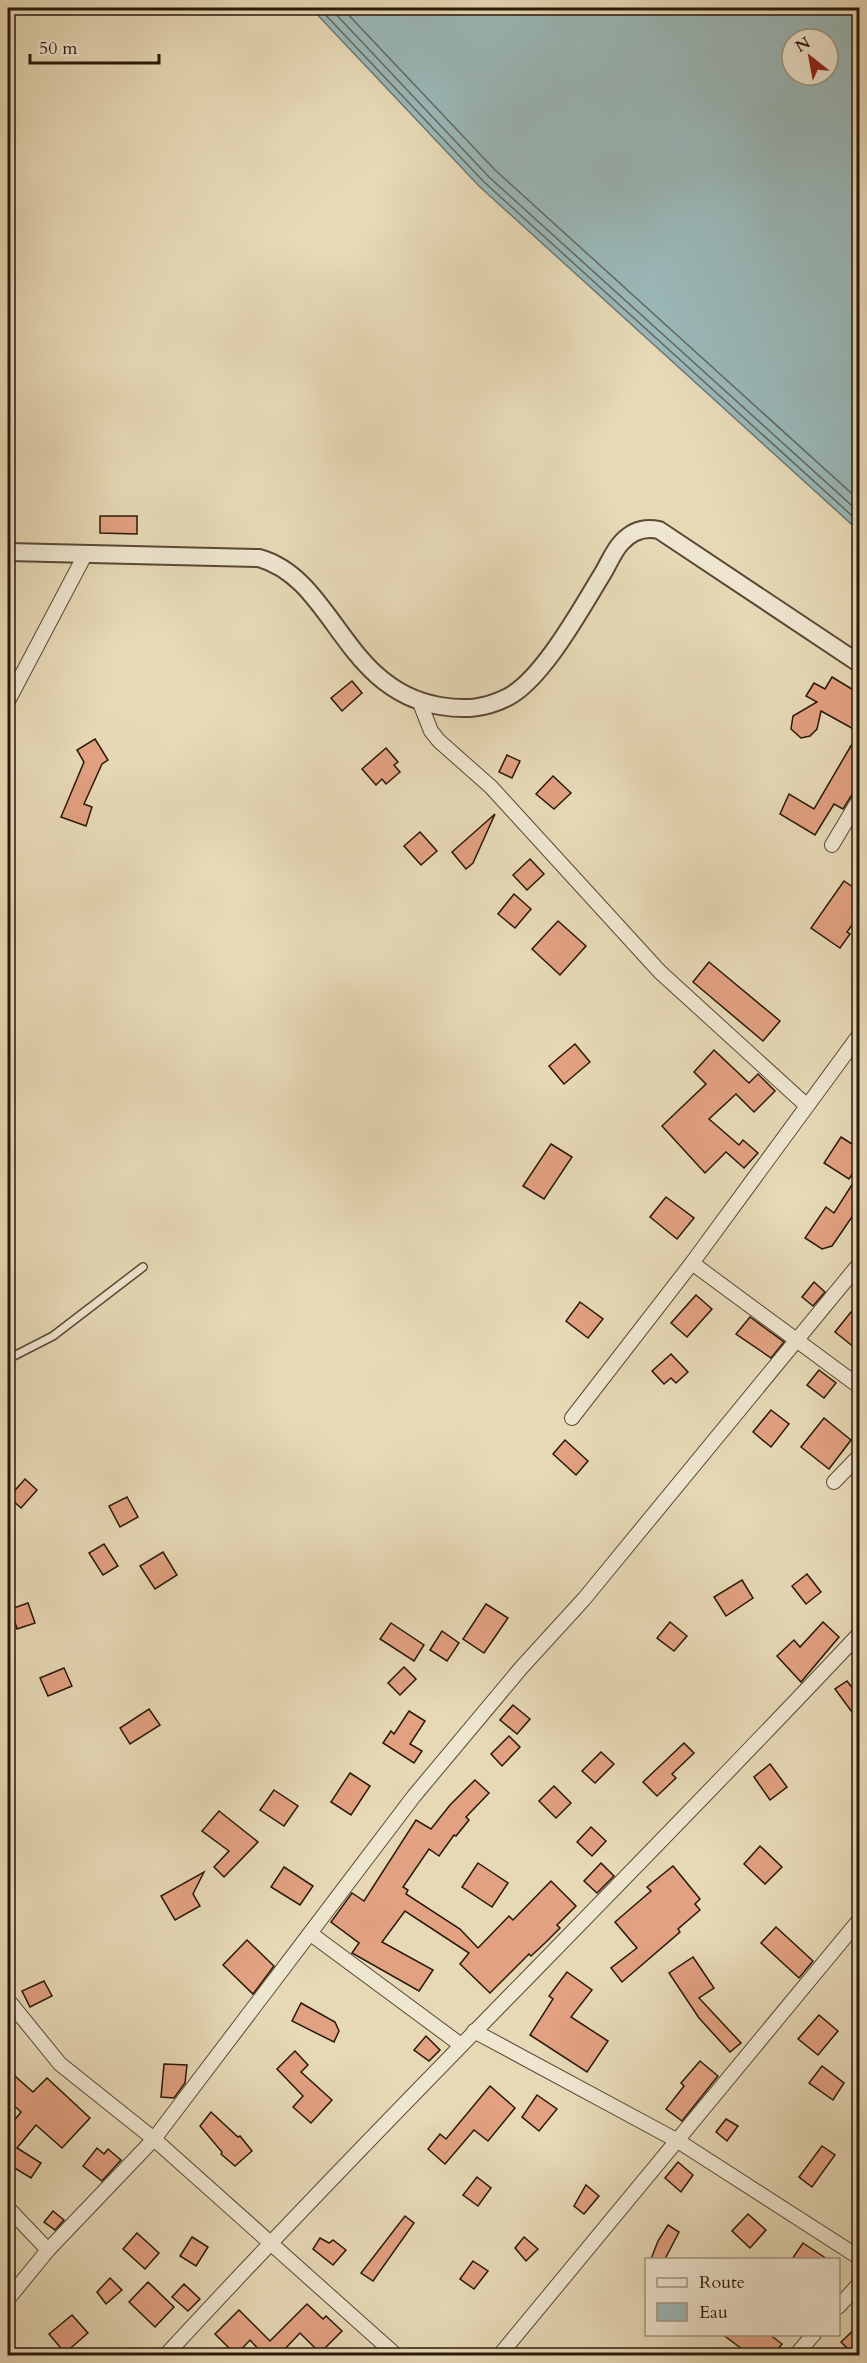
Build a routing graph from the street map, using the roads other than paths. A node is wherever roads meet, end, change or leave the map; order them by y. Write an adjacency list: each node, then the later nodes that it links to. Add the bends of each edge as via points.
1 (8, 552): 2 (street)
2 (86, 553): 4 (street); 5 (street, via 259,558 276,562 295,576 364,664 393,688)
3 (860, 664): 5 (street, via 659,530 648,528 636,531 622,542 573,622 527,685 480,708 466,710)
4 (8, 700)
5 (420, 703): 9 (street, via 439,741 491,787 660,972)
6 (860, 798): 7 (street)
7 (832, 845)
8 (860, 1034): 9 (street)
9 (806, 1105): 10 (street)
10 (692, 1263): 13 (street); 16 (street)
11 (860, 1263): 13 (street)
12 (143, 1268): 14 (lane, via 53,1336)
13 (796, 1342): 15 (street); 21 (street, via 584,1599 435,1771)
14 (8, 1359)
15 (860, 1387)
16 (572, 1418)
17 (860, 1455): 18 (street)
18 (834, 1482)
19 (860, 1633): 23 (street)
20 (860, 1919): 26 (street)
21 (311, 1934): 24 (street); 25 (street)
22 (8, 2000): 25 (street, via 60,2064)
23 (474, 2031): 24 (street); 26 (street)
24 (461, 2045): 28 (street)
25 (154, 2139): 28 (street); 29 (street)
26 (678, 2141): 30 (street); 37 (street)
27 (8, 2208): 29 (street)
28 (271, 2241): 35 (street); 36 (street)
29 (48, 2250): 32 (street)
30 (860, 2258)
31 (860, 2283): 33 (street)
32 (8, 2299)
33 (840, 2305)
34 (812, 2336): 38 (street)
35 (165, 2355)
36 (397, 2355)
37 (499, 2355)
38 (795, 2355)

